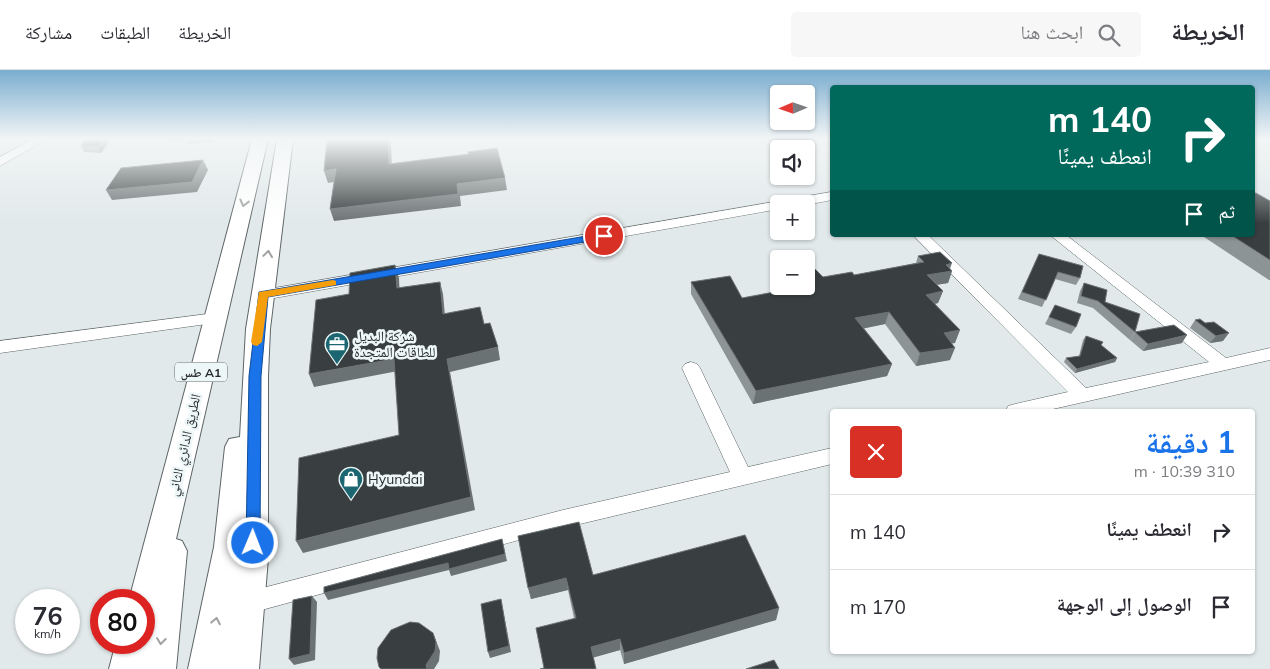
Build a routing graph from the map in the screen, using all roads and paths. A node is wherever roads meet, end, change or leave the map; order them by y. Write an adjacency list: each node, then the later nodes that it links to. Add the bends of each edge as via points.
1 (253, 167): 9 (highway, الطريق الدائري الثاني / طس A1, one-way to 9)
2 (281, 167): 8 (highway, one-way to 2)
3 (830, 196): 4 (street)
4 (815, 199)
5 (770, 207): 8 (street)
6 (922, 237): 15 (street)
7 (1060, 237): 13 (street)
8 (263, 295): 10 (highway)
9 (215, 318): 11 (street); 17 (highway, الطريق الدائري الثاني / طس A1)
10 (258, 329): 21 (highway, via 252,558); 25 (highway, one-way to 10, via 230,548 243,409)
11 (0, 347)
12 (1270, 354): 13 (street)
13 (1224, 364): 15 (street)
14 (691, 368): 19 (street)
15 (1082, 395): 16 (street)
16 (1023, 409)
17 (182, 454): 20 (highway, الطريق الدائري الثاني / طس A1); 24 (highway, one-way to 24)
18 (830, 456): 19 (street)
19 (743, 478): 21 (street, via 563,520)
20 (148, 589)
21 (247, 603): 26 (highway)
22 (131, 654): 23 (highway)
23 (127, 669)
24 (158, 669)
25 (206, 669)
26 (241, 669)

